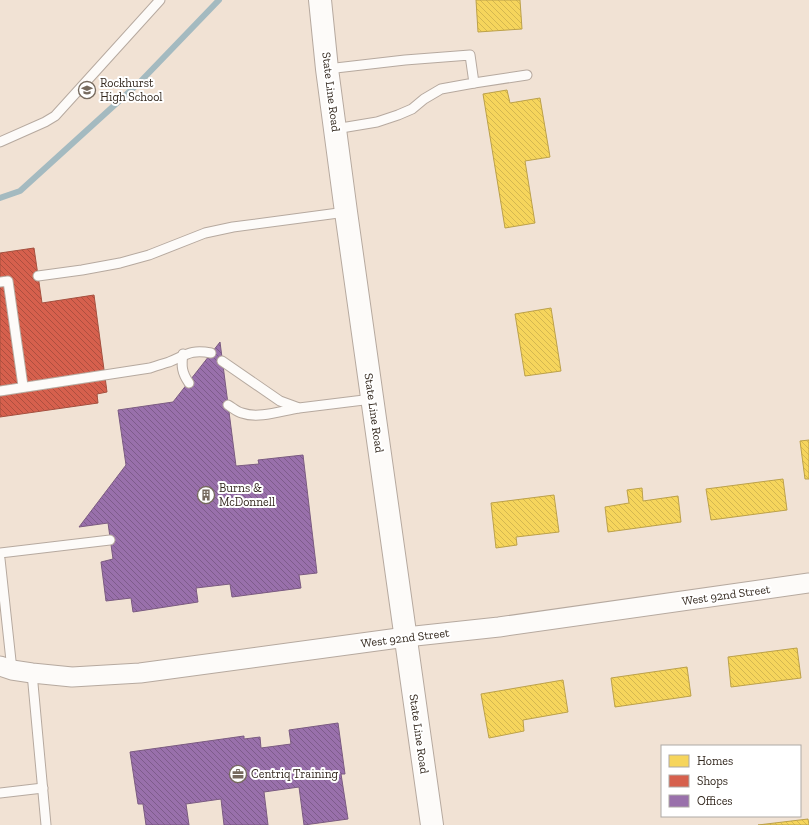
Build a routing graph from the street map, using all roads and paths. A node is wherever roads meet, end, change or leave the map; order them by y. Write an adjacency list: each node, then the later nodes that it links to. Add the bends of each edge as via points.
1 (160, 0): 7 (lane, via 55,116)
2 (320, 0): 3 (main road, State Line Road)
3 (327, 70): 5 (lane, via 470,55); 6 (main road, State Line Road)
4 (527, 75): 5 (lane)
5 (474, 83): 6 (lane, via 440,89 412,108 377,122)
6 (335, 129): 8 (main road, State Line Road)
7 (0, 142)
8 (346, 212): 9 (lane, via 233,227 205,233 120,263); 17 (main road, State Line Road)
9 (38, 276)
10 (0, 282): 15 (lane, via 8,281)
11 (211, 353): 12 (lane, via 200,350)
12 (184, 354): 14 (lane, via 182,372); 15 (lane, via 170,362 150,368)
13 (222, 361): 19 (lane, via 280,401)
14 (189, 383)
15 (23, 386): 16 (lane)
16 (0, 391)
17 (372, 398): 19 (lane); 24 (main road, State Line Road)
18 (228, 405): 19 (lane, via 240,413 249,415)
19 (299, 408)
20 (110, 540): 21 (lane)
21 (0, 553)
22 (0, 559): 25 (lane)
23 (809, 583): 24 (street, West 92nd Street, via 499,627)
24 (406, 637): 26 (street, West 92nd Street, via 140,673 72,677); 30 (main road, State Line Road)
25 (6, 668): 26 (street, West 92nd Street)
26 (32, 673): 27 (lane)
27 (43, 788): 28 (lane); 29 (lane)
28 (0, 792)
29 (46, 825)
30 (432, 825)

